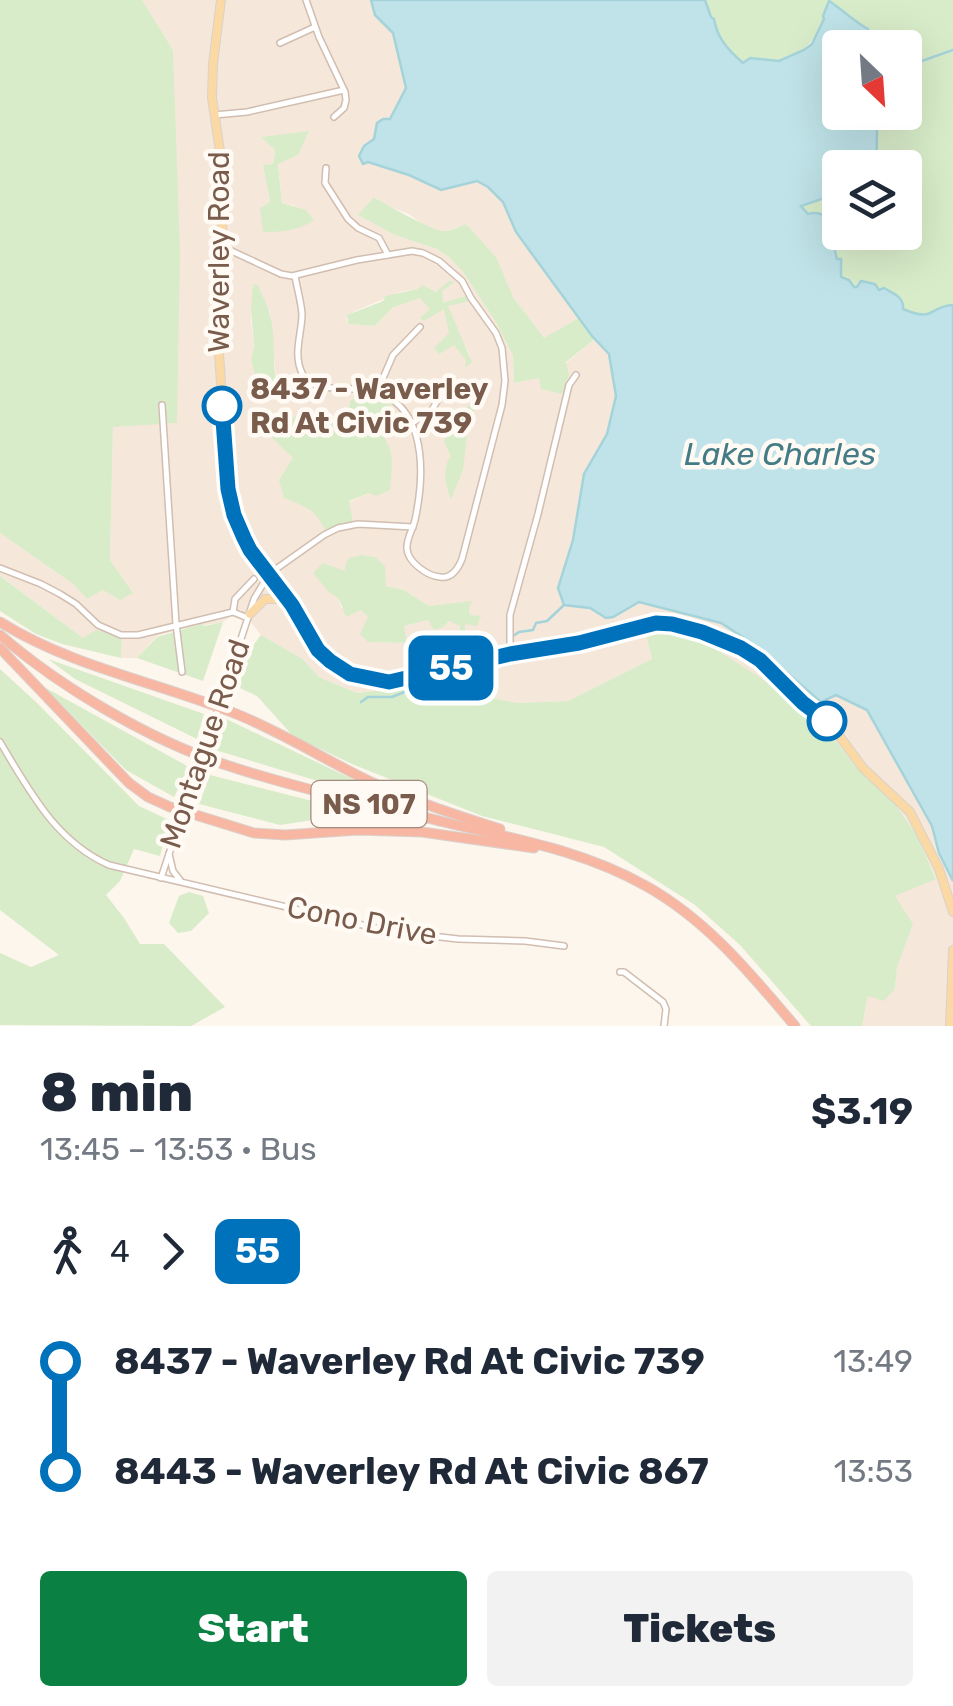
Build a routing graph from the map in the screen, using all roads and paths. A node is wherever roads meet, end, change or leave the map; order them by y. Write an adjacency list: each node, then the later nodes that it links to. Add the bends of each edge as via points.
1 (221, 0): 6 (main road, Waverley Road)
2 (306, 0): 3 (street)
3 (315, 27): 4 (street); 5 (street)
4 (280, 43)
5 (344, 90): 6 (street); 7 (street, via 345,106)
6 (214, 116): 9 (main road, Waverley Road, via 223,171)
7 (334, 117)
8 (326, 168): 10 (street, via 325,183 348,219 380,238)
9 (222, 247): 11 (street); 20 (main road, Waverley Road, via 217,323 228,489 244,538)
10 (388, 255): 11 (street); 18 (street, via 418,252 452,270 496,333 504,358 502,405 462,560 452,575 435,576 412,562 407,550)
11 (295, 276): 15 (street, via 303,375 315,386)
12 (420, 327): 15 (street, via 393,356)
13 (576, 375): 29 (street, via 510,615)
14 (447, 384): 17 (street, via 432,410)
15 (377, 392): 17 (street)
16 (162, 405): 26 (street)
17 (411, 424): 18 (street, via 421,476)
18 (413, 527): 20 (street, via 338,528)
19 (0, 568): 26 (street, via 60,594 114,633 138,635)
20 (269, 574): 22 (main road, Waverley Road); 24 (street, Montague Road)
21 (254, 579): 23 (street)
22 (292, 605): 24 (main road, via 265,599); 29 (main road, Waverley Road, via 318,650 363,677 389,682)
23 (232, 612): 24 (street); 26 (street)
24 (249, 616): 31 (street, Montague Road)
25 (0, 622): 31 (highway, via 61,654)
26 (176, 624): 30 (street)
27 (0, 634): 34 (highway, NS 107, via 138,727 219,763)
28 (0, 648): 33 (highway, via 130,783)
29 (510, 654): 39 (main road, Waverley Road, via 656,623 741,648 829,722 863,768 910,812)
30 (182, 672)
31 (218, 708): 33 (street, Montague Road, bridge); 34 (highway, via 430,807)
32 (0, 742): 37 (street, Montague Road, via 68,840 109,865)
33 (183, 812): 35 (street, Montague Road); 36 (highway, via 254,833 422,832)
34 (540, 844): 36 (highway, NS 107)
35 (168, 852): 37 (street, Montague Road); 38 (street, via 173,871)
36 (591, 859): 44 (highway, NS 107, via 684,910)
37 (162, 878): 38 (street, Cono Drive)
38 (187, 884): 40 (street, Cono Drive, via 388,932)
39 (953, 912)
40 (564, 946)
41 (953, 950): 45 (main road)
42 (620, 972): 43 (street, via 663,1002)
43 (664, 1026)
44 (795, 1026)
45 (950, 1026)

